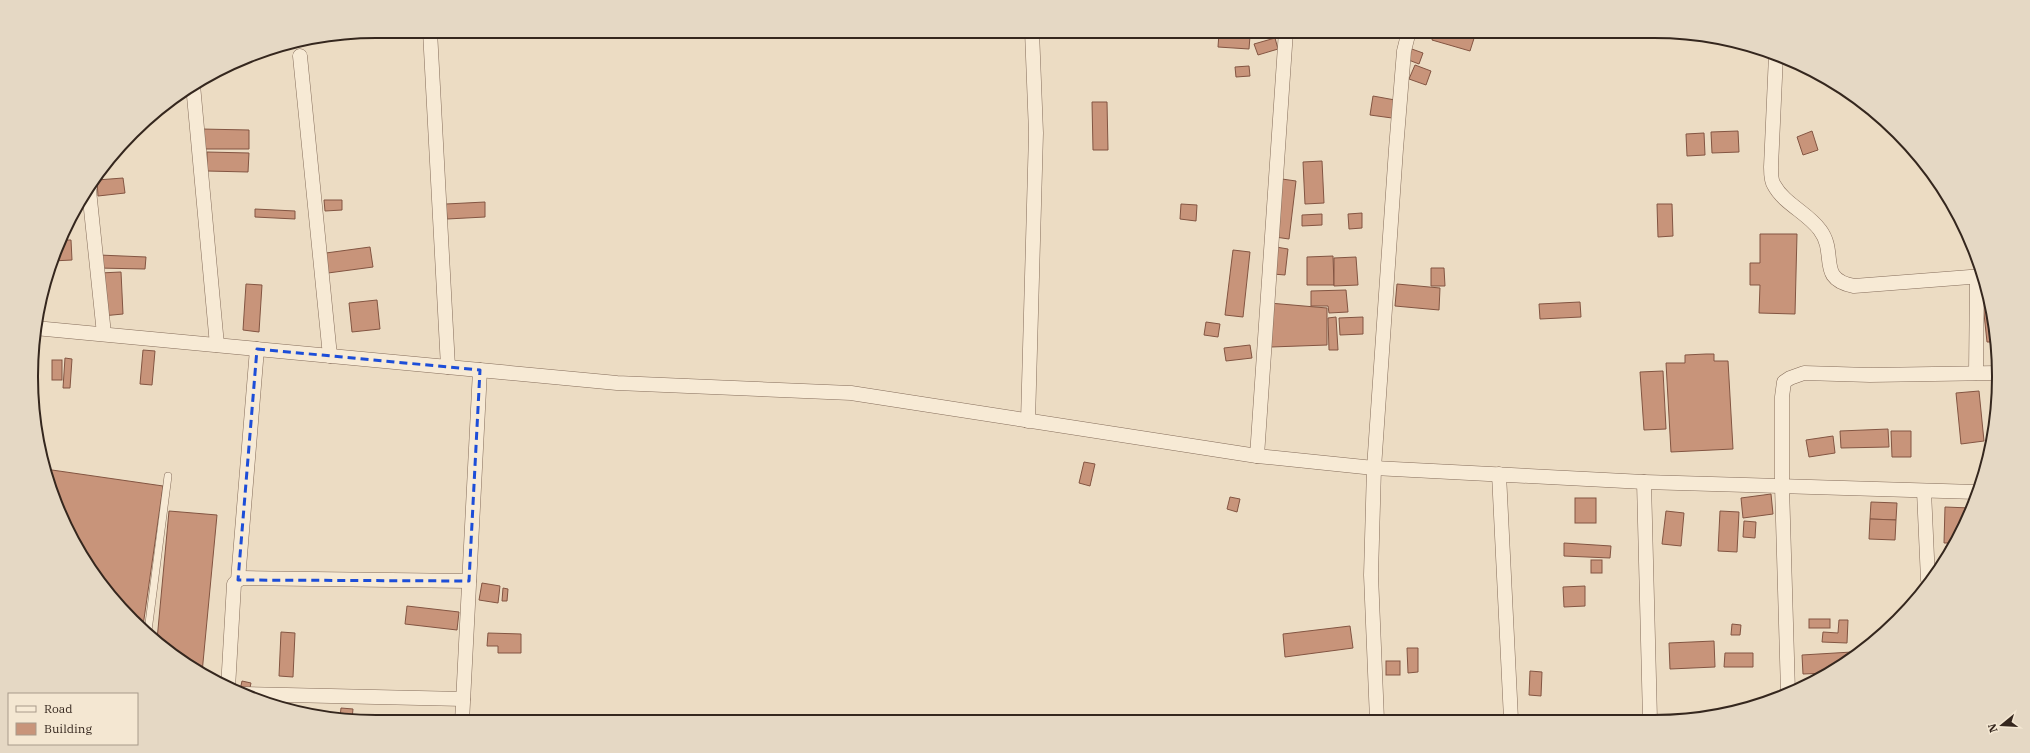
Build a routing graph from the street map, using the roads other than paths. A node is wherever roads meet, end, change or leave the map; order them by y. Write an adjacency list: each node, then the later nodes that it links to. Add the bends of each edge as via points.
1 (430, 38): 16 (street)
2 (1032, 38): 20 (street, via 1036,133)
3 (1284, 38): 21 (street)
4 (1407, 38): 22 (street)
5 (300, 56): 15 (street)
6 (1776, 61): 9 (street, via 1770,167 1773,185 1820,230 1828,244 1831,271 1835,280 1854,286)
7 (194, 91): 13 (street)
8 (89, 198): 12 (street)
9 (1976, 276)
10 (1980, 287): 18 (street)
11 (42, 329): 12 (street)
12 (104, 334): 13 (street)
13 (217, 345): 14 (street)
14 (257, 349): 15 (street); 30 (street)
15 (330, 356): 16 (street)
16 (448, 368): 17 (street)
17 (480, 370): 20 (street, via 617,383 851,393); 31 (street)
18 (1976, 373): 19 (street); 26 (street, via 1804,373 1790,378 1784,382 1782,397)
19 (1992, 373)
20 (1028, 421): 21 (street)
21 (1257, 456): 22 (street)
22 (1374, 468): 23 (street); 38 (street, via 1371,575)
23 (1499, 474): 25 (street); 39 (street)
24 (168, 476): 32 (lane)
25 (1644, 482): 26 (street); 40 (street)
26 (1782, 486): 27 (street); 34 (street)
27 (1924, 491): 28 (street); 29 (street)
28 (1971, 492)
29 (1928, 575)
30 (238, 580): 31 (street, via 242,578); 33 (street, via 234,584)
31 (469, 581): 36 (street)
32 (149, 627)
33 (228, 681)
34 (1788, 687)
35 (261, 694): 36 (street)
36 (463, 700): 37 (street)
37 (462, 715)
38 (1377, 715)
39 (1511, 715)
40 (1650, 715)

